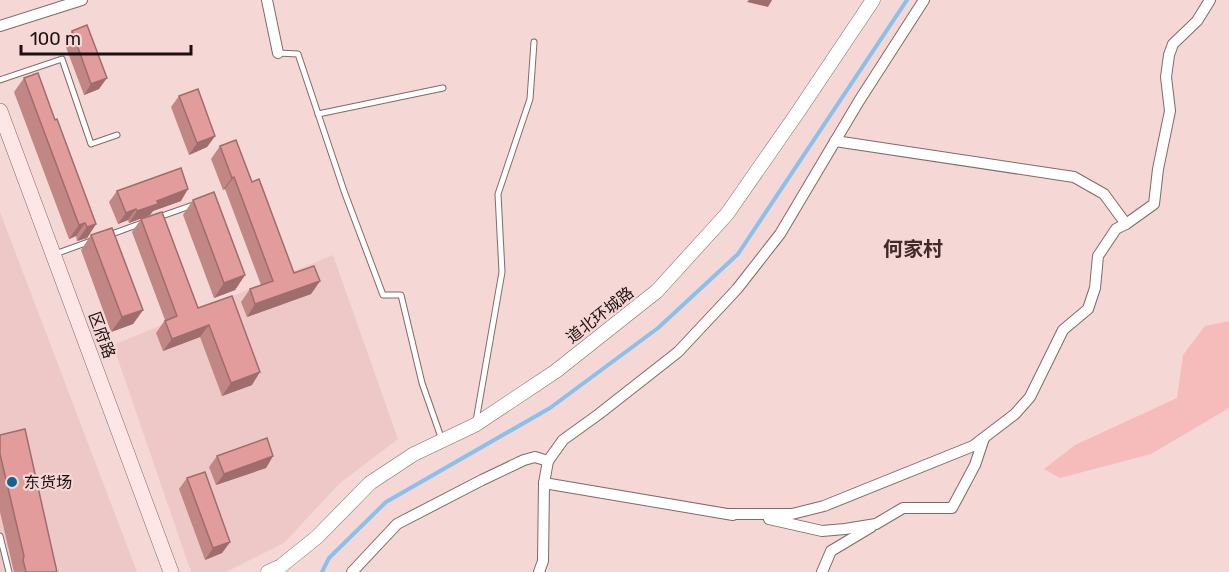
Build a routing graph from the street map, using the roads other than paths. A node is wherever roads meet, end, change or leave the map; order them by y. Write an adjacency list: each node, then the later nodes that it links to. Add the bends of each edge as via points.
1 (82, 0): 6 (street)
2 (267, 0): 8 (street)
3 (873, 0): 20 (street, 道北环城路, via 727,214 657,291 556,371)
4 (924, 0): 14 (street)
5 (1210, 0): 16 (street, via 1197,21 1173,44 1169,55 1170,111 1154,204)
6 (0, 26)
7 (534, 42): 20 (lane, via 530,99 498,194 502,272)
8 (278, 53): 12 (lane, via 298,54)
9 (0, 80): 13 (lane, via 62,59 91,144)
10 (443, 88): 12 (lane)
11 (0, 111): 19 (main road, 区府路)
12 (318, 114): 22 (lane, via 382,294 401,295 422,383)
13 (117, 135)
14 (835, 141): 16 (street, via 1074,177 1104,194); 23 (street, via 780,234 736,289 678,352 562,440)
15 (195, 205): 17 (lane)
16 (1126, 224): 21 (street, via 1116,228 1098,256 1088,309 1063,330 1030,397)
17 (108, 235)
18 (97, 239): 19 (lane)
19 (53, 255): 29 (main road, 区府路)
20 (475, 425): 22 (street, 道北环城路)
21 (984, 438): 25 (street, via 973,446 824,506 792,514); 26 (street, via 975,465 952,508 903,508)
22 (442, 440): 30 (street, 道北环城路, via 370,483 317,537)
23 (548, 461): 24 (street); 31 (street, via 535,457 524,460 397,525)
24 (544, 483): 25 (street); 32 (street, via 543,561)
25 (728, 514): 26 (street, via 822,531)
26 (876, 524): 33 (street, via 831,551)
27 (0, 536): 28 (lane)
28 (9, 572)
29 (171, 572)
30 (268, 572)
31 (352, 572)
32 (539, 572)
33 (822, 572)

